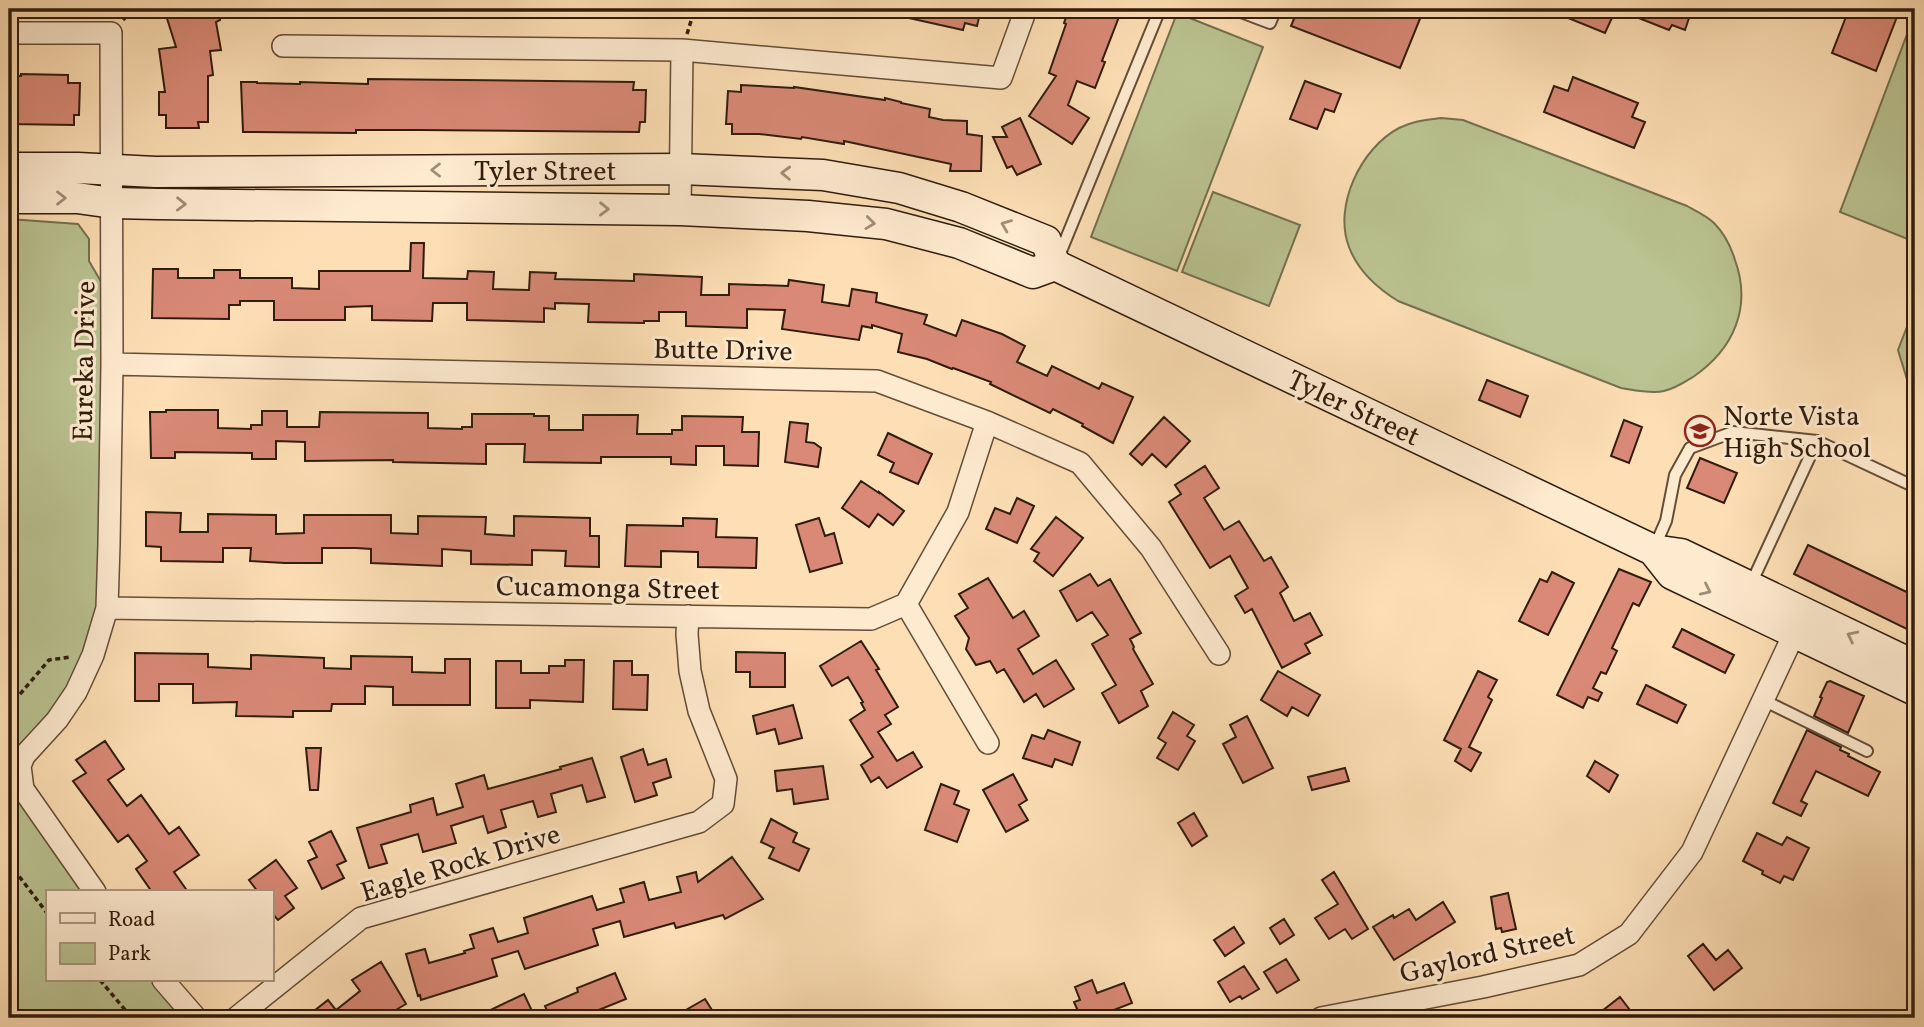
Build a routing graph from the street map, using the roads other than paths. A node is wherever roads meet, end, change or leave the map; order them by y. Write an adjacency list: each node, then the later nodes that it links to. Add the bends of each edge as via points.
1 (1026, 9): 7 (street, via 1002,78)
2 (1160, 9): 14 (lane)
3 (1233, 9): 4 (lane, via 1270,23)
4 (1276, 9)
5 (9, 33): 9 (street, Eureka Drive, via 111,33)
6 (283, 46): 7 (street)
7 (682, 50): 10 (street)
8 (9, 168): 9 (main road, Tyler Street)
9 (112, 169): 10 (main road, Tyler Street, one-way to 9); 12 (street, Eureka Drive)
10 (681, 169): 13 (street); 14 (main road, Tyler Street, one-way to 10, via 1045,241 899,188 823,175)
11 (9, 198): 12 (main road, Tyler Street, one-way to 12)
12 (113, 203): 13 (main road, Tyler Street, one-way to 13); 15 (street, Eureka Drive)
13 (680, 210): 14 (main road, Tyler Street, one-way to 14, via 886,225 959,243 1033,273)
14 (1055, 265): 19 (main road, Tyler Street)
15 (111, 364): 16 (street, Butte Drive, via 877,381); 22 (street, Eureka Drive)
16 (987, 422): 21 (street, via 958,512); 25 (street, Butte Drive, via 1080,463 1151,548)
17 (1817, 441): 18 (lane); 19 (lane, via 1733,432 1690,448 1675,475 1666,521); 20 (lane)
18 (1915, 487)
19 (1653, 550): 20 (main road, Tyler Street, via 1681,554); 24 (main road, Tyler Street, one-way to 24, via 1672,574)
20 (1749, 586): 24 (main road, Tyler Street)
21 (906, 604): 23 (street, Cucamonga Street, via 871,618); 29 (street)
22 (107, 608): 23 (street, Cucamonga Street); 31 (street, Eureka Drive, via 76,692 20,766 23,789)
23 (688, 616): 34 (street, Eagle Rock Drive, via 690,671 699,711 726,779 723,804 699,822 361,918)
24 (1799, 622): 26 (main road, Tyler Street, one-way to 24); 27 (main road, Tyler Street); 28 (street, Gaylord Street)
25 (1219, 654)
26 (1915, 666)
27 (1915, 690)
28 (1763, 700): 30 (lane); 35 (street, Gaylord Street, via 1692,852 1629,934 1579,965)
29 (988, 743)
30 (1867, 751)
31 (94, 890)
32 (165, 982): 33 (street)
33 (196, 1018)
34 (236, 1018)
35 (1321, 1018)

